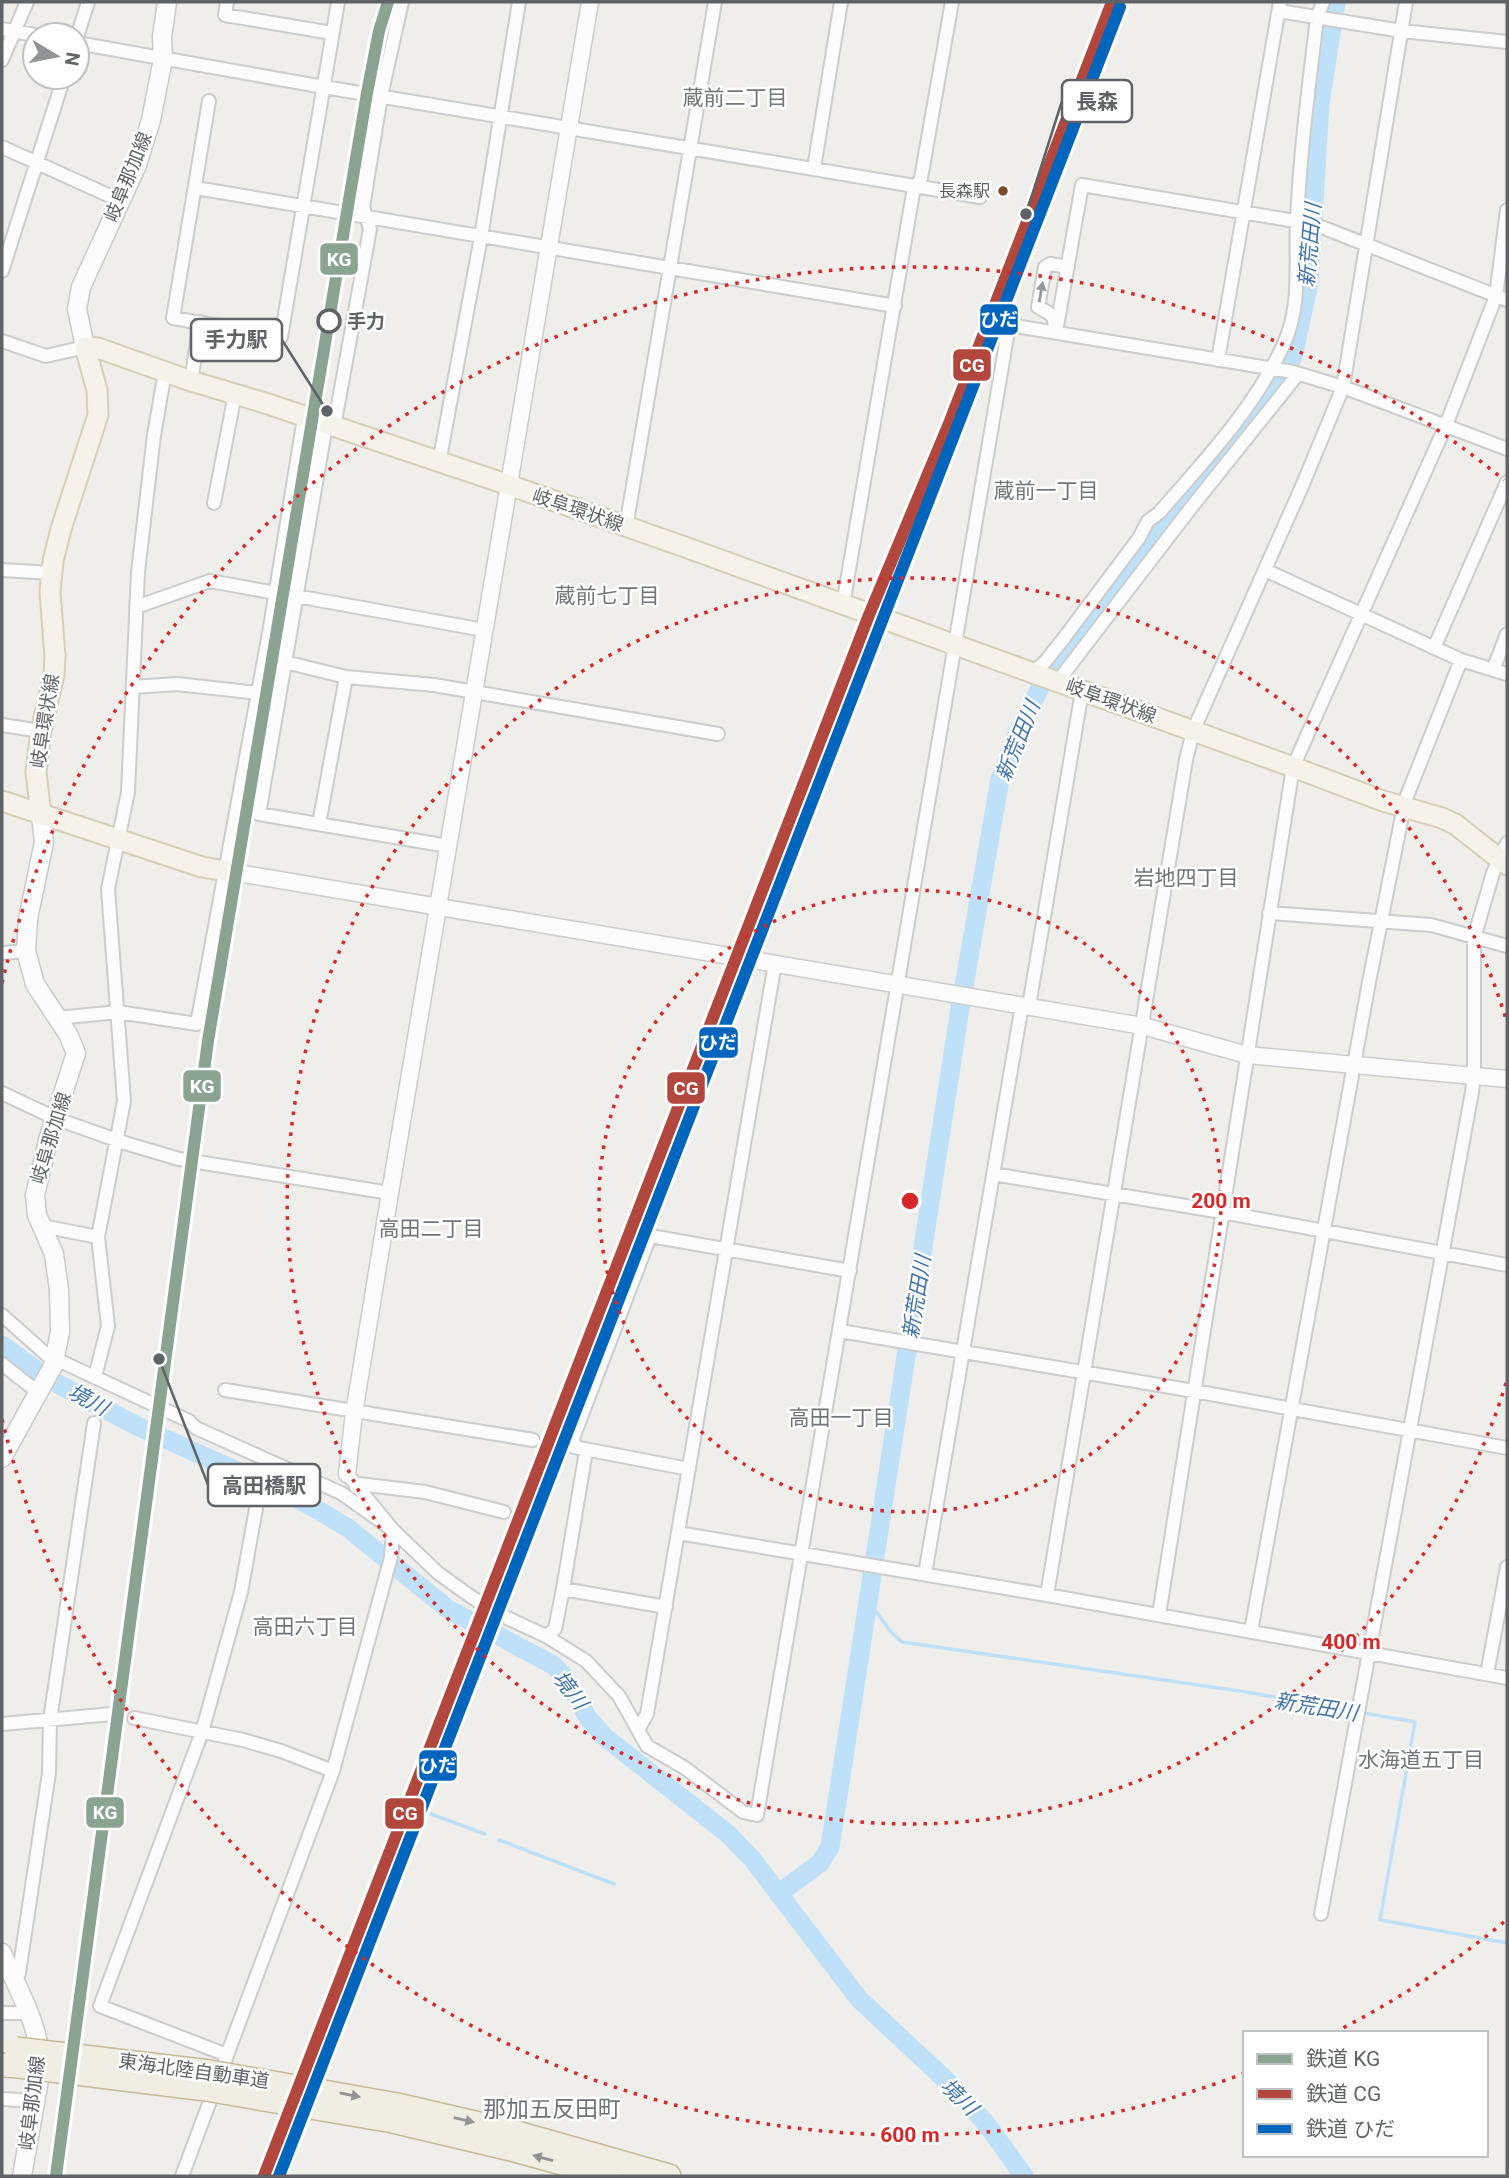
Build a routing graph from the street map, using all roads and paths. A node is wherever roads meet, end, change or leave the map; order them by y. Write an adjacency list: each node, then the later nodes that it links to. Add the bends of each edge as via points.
1 (27, 2): 17 (street)
2 (88, 2): 16 (street)
3 (227, 2): 19 (street, via 225,15)
4 (338, 2): 19 (street)
5 (402, 2): 26 (street)
6 (519, 2): 28 (street)
7 (590, 2): 29 (street)
8 (715, 2): 31 (street)
9 (841, 2): 33 (street)
10 (952, 2): 34 (street)
11 (1323, 2): 15 (street)
12 (1406, 2): 18 (street)
13 (164, 4): 22 (main road, 岐阜那加線)
14 (1279, 6): 15 (street); 40 (street)
15 (1319, 18): 18 (street); 42 (street)
16 (82, 21)
17 (8, 30): 23 (street)
18 (1402, 31): 20 (street); 44 (street)
19 (332, 33): 24 (street)
20 (1507, 42)
21 (91, 45): 22 (street)
22 (163, 58): 24 (street); 37 (main road, 岐阜那加線, via 151,120)
23 (2, 60)
24 (324, 87): 26 (street); 38 (street)
25 (60, 91): 32 (street)
26 (382, 96): 28 (street); 41 (street, via 363,207)
27 (209, 101): 35 (street)
28 (499, 116): 29 (street); 43 (street)
29 (569, 128): 31 (street); 46 (street)
30 (2, 147): 32 (street)
31 (690, 147): 33 (street); 48 (street)
32 (38, 164): 37 (street); 45 (street)
33 (814, 168): 34 (street)
34 (917, 186): 36 (street); 51 (street)
35 (196, 188): 38 (street); 52 (street, via 173,318)
36 (980, 197)
37 (121, 201): 55 (main road, 岐阜那加線, via 81,287 77,309)
38 (303, 208): 41 (street); 52 (street, via 281,337)
39 (1507, 210): 50 (street)
40 (1243, 212): 42 (street); 47 (street, via 1082,185); 56 (street)
41 (368, 219): 43 (street); 65 (street, via 370,229)
42 (1299, 222): 44 (street); 57 (street, via 1293,316)
43 (481, 237): 46 (street); 67 (street)
44 (1367, 246): 50 (street); 61 (street)
45 (5, 248): 49 (street)
46 (549, 248): 48 (street); 69 (street)
47 (1068, 267): 53 (street); 53 (street, one-way to 47, via 1054,315 1038,307 1042,280 1050,264)
48 (670, 268): 51 (street); 71 (street)
49 (2, 271)
50 (1502, 298): 64 (street)
51 (895, 306): 77 (street)
52 (200, 322): 60 (street)
53 (1056, 332): 56 (street); 82 (street, via 1009,325)
54 (2, 341): 55 (street, via 46,356)
55 (85, 348): 58 (main road, 岐阜環状線, via 98,348); 74 (main road, 岐阜環状線, via 97,390 98,415 61,529)
56 (1218, 360): 57 (street)
57 (1272, 369): 59 (street); 87 (street, via 1256,397 1148,521 1058,646)
58 (165, 372): 60 (main road, 岐阜環状線); 78 (street)
59 (1295, 373): 61 (street); 90 (street)
60 (191, 381): 62 (main road, 岐阜環状線)
61 (1343, 387): 64 (street); 73 (street)
62 (235, 394): 63 (main road, 岐阜環状線); 70 (street)
63 (304, 418): 65 (main road, 岐阜環状線); 75 (street)
64 (1447, 425): 66 (street); 79 (street)
65 (330, 426): 67 (main road, 岐阜環状線); 76 (street)
66 (1507, 449)
67 (439, 463): 69 (main road, 岐阜環状線)
68 (1507, 482): 83 (street)
69 (509, 485): 71 (main road, 岐阜環状線); 80 (street)
70 (214, 503)
71 (626, 527): 77 (main road, 岐阜環状線)
72 (2, 570): 74 (street)
73 (1265, 570): 79 (street); 97 (street)
74 (52, 573): 96 (main road, 岐阜環状線, via 54,675)
75 (276, 593): 78 (street, via 211,581); 94 (street)
76 (296, 596): 80 (street); 85 (street)
77 (843, 605): 82 (main road, 岐阜環状線)
78 (136, 607): 91 (street)
79 (1361, 615): 83 (street); 99 (street)
80 (484, 629): 93 (street)
81 (1507, 634): 86 (street)
82 (955, 644): 87 (main road, 岐阜環状線); 116 (street)
83 (1434, 648): 84 (street)
84 (1461, 660): 86 (street); 101 (street)
85 (285, 662): 89 (street); 103 (street, via 259,814)
86 (1493, 670): 88 (street)
87 (1033, 673): 90 (main road, 岐阜環状線)
88 (1507, 674)
89 (346, 677): 93 (street); 103 (street)
90 (1058, 681): 92 (main road, 岐阜環状線)
91 (133, 687): 94 (street, via 177,684); 104 (street, via 128,792)
92 (1082, 691): 97 (main road, 岐阜環状線); 117 (street)
93 (474, 692): 98 (street); 105 (street)
94 (258, 693): 107 (street)
95 (2, 725): 96 (street)
96 (41, 731): 102 (main road, 岐阜環状線, via 36,772)
97 (1193, 731): 99 (main road, 岐阜環状線); 120 (street)
98 (718, 734)
99 (1293, 767): 101 (main road, 岐阜環状線); 109 (street)
100 (2, 801): 102 (main road)
101 (1404, 808): 106 (main road, 岐阜環状線, via 1455,824); 110 (street)
102 (41, 815): 104 (main road); 113 (main road, 岐阜那加線, via 44,842)
103 (318, 824): 105 (street)
104 (119, 841): 107 (main road); 118 (street, via 108,888)
105 (448, 846): 108 (street)
106 (1504, 856): 111 (street)
107 (226, 871): 108 (street); 118 (street, via 197,1024)
108 (438, 907): 115 (street); 129 (street)
109 (1269, 913): 110 (street); 121 (street)
110 (1381, 922): 111 (street, via 1431,925); 122 (street)
111 (1474, 938): 112 (street); 123 (street)
112 (1507, 946)
113 (26, 951): 114 (street); 119 (main road, 岐阜那加線, via 35,984)
114 (2, 953)
115 (775, 963): 116 (street); 135 (street)
116 (898, 984): 117 (street); 138 (street)
117 (1025, 1006): 120 (street); 128 (street)
118 (118, 1012): 119 (street); 127 (street, via 124,1101)
119 (57, 1018): 126 (main road, 岐阜那加線, via 76,1053)
120 (1143, 1026): 121 (street); 130 (street)
121 (1247, 1055): 122 (street); 131 (street)
122 (1355, 1066): 123 (street); 133 (street)
123 (1474, 1076): 124 (street); 136 (street)
124 (1507, 1079)
125 (2, 1093): 126 (street)
126 (57, 1118): 127 (street); 132 (main road, 岐阜那加線, via 35,1195)
127 (117, 1140): 129 (street, via 179,1159); 134 (street)
128 (993, 1174): 130 (street); 141 (street)
129 (390, 1193): 150 (street)
130 (1114, 1193): 131 (street); 144 (street)
131 (1222, 1212): 133 (street); 148 (street)
132 (42, 1226): 134 (street); 142 (main road, 岐阜那加線, via 54,1255 59,1290 61,1332)
133 (1325, 1231): 136 (street); 149 (street)
134 (98, 1237): 145 (street, via 108,1326)
135 (727, 1250): 138 (street); 155 (street, via 650,1236 573,1438 574,1447); 157 (street)
136 (1443, 1253): 137 (street); 152 (street)
137 (1507, 1265)
138 (850, 1271): 140 (street)
139 (2, 1315): 142 (street)
140 (840, 1331): 141 (street); 163 (street)
141 (962, 1352): 144 (street); 165 (street)
142 (55, 1363): 145 (street); 146 (main road, 岐阜那加線)
143 (2, 1364): 146 (street)
144 (1085, 1373): 148 (street); 167 (street)
145 (95, 1377): 162 (street, via 341,1493)
146 (41, 1390): 156 (main road, 岐阜那加線)
147 (225, 1391): 150 (street)
148 (1194, 1391): 149 (street); 169 (street)
149 (1292, 1409): 152 (street); 170 (street)
150 (354, 1413): 153 (street); 158 (street)
151 (94, 1423): 177 (street)
152 (1410, 1430): 154 (street); 172 (street)
153 (533, 1440)
154 (1507, 1448)
155 (586, 1451): 157 (street); 166 (street)
156 (2, 1458)
157 (689, 1469): 161 (street)
158 (351, 1480): 160 (street); 162 (street, via 385,1518)
159 (257, 1503): 180 (street, via 242,1592)
160 (504, 1512)
161 (678, 1533): 163 (street); 168 (street)
162 (393, 1536): 171 (street, via 492,1611); 181 (street, via 385,1582)
163 (802, 1554): 165 (street); 179 (street, via 757,1815 743,1812 648,1746)
164 (1507, 1567): 173 (street)
165 (925, 1574): 167 (street)
166 (564, 1588): 168 (street); 171 (street, via 555,1629)
167 (1047, 1595): 169 (street)
168 (666, 1607): 179 (street, via 647,1714)
169 (1159, 1615): 170 (street)
170 (1251, 1631): 172 (street)
171 (546, 1636): 179 (street, via 586,1661 619,1696)
172 (1369, 1653): 173 (street); 182 (street)
173 (1487, 1674): 174 (street)
174 (1507, 1678)
175 (112, 1714): 177 (street)
176 (134, 1718): 180 (street)
177 (50, 1720): 178 (street); 184 (street, via 49,1773 19,1973)
178 (2, 1724)
179 (639, 1728)
180 (202, 1732): 181 (street, via 281,1751); 187 (street, via 100,2006)
181 (333, 1771): 187 (street)
182 (1321, 1914)
183 (2, 1953): 184 (main road, 岐阜那加線)
184 (9, 1975): 186 (main road, 岐阜那加線)
185 (2, 2013): 186 (street)
186 (30, 2014): 190 (main road, 岐阜那加線, via 38,2035 41,2069)
187 (227, 2055): 193 (street)
188 (10, 2057): 191 (highway, 東海北陸自動車道, bridge, via 210,2072)
189 (2, 2099): 190 (street)
190 (35, 2101): 192 (main road, 岐阜那加線)
191 (395, 2113): 194 (highway, 東海北陸自動車道, one-way to 191); 195 (highway, 東海北陸自動車道, one-way to 195, via 514,2132)
192 (22, 2176)
193 (182, 2176)
194 (609, 2176)
195 (669, 2176)

